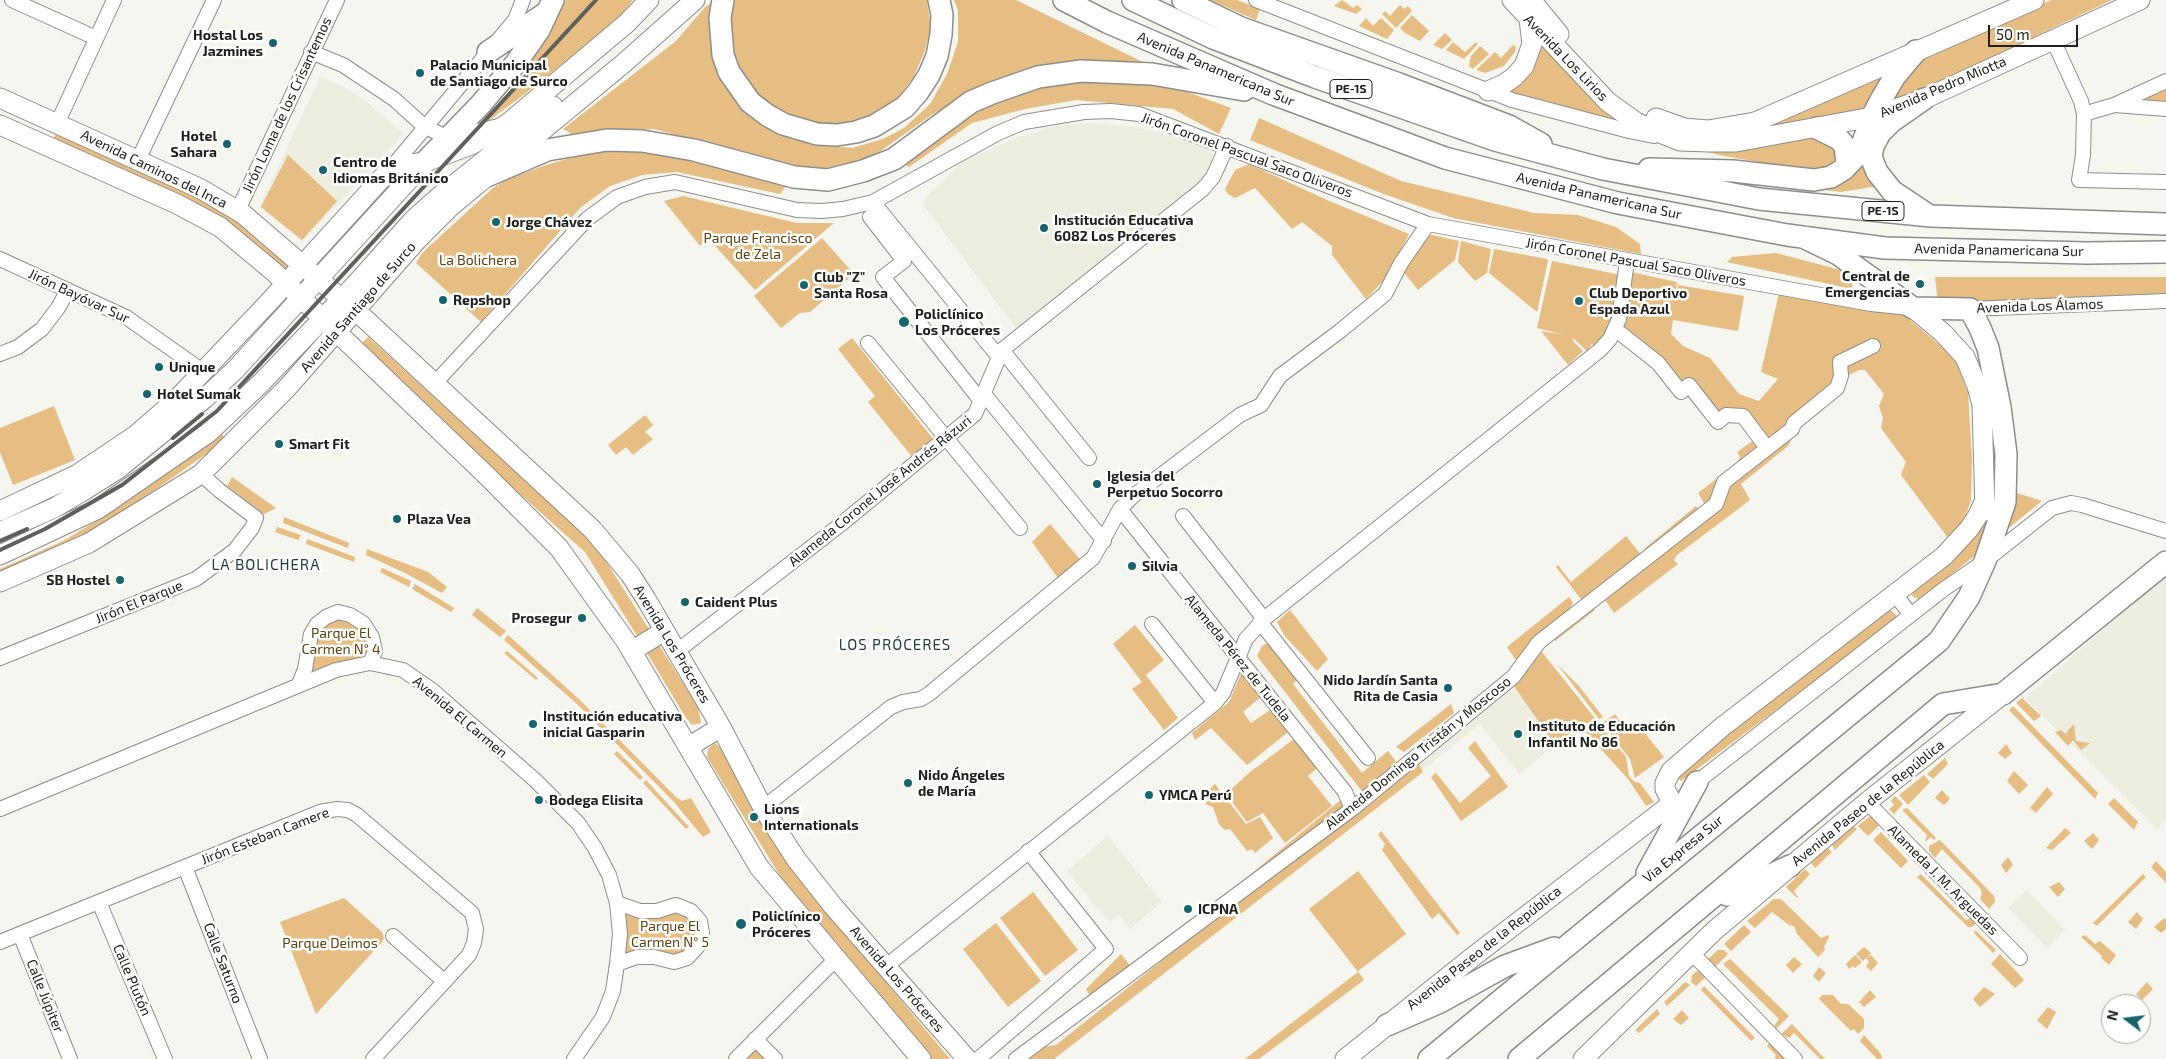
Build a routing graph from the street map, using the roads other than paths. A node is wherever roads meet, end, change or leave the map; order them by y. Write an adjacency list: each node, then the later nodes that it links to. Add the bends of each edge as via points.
1 (12, 0): 23 (street)
2 (114, 0): 23 (street)
3 (214, 0): 46 (street)
4 (337, 0): 26 (street, Jirón Loma de los Crisantemos)
5 (523, 0): 27 (street, via 515,20)
6 (649, 0): 38 (main road, via 628,23)
7 (678, 0): 70 (main road, Avenida Santiago de Surco, via 653,26 441,195 414,220)
8 (696, 0): 52 (main road, Avenida Santiago de Surco)
9 (723, 0): 10 (highway, via 720,18 722,55 744,94 766,115 783,124 799,130 837,135 856,132 889,118 918,92 937,56 941,36)
10 (940, 0)
11 (1050, 0): 22 (highway)
12 (1064, 0): 22 (highway, Avenida Panamericana Sur / PE-1S)
13 (1133, 0): 48 (highway, Avenida Panamericana Sur / PE-1S, via 1213,38 1315,77 1495,140)
14 (1183, 0): 48 (highway, via 1241,28 1509,126)
15 (1256, 0): 29 (street)
16 (1512, 0): 21 (main road, Avenida Los Lirios)
17 (1531, 0): 42 (main road, Avenida Los Lirios, via 1615,94 1640,111 1684,128)
18 (2034, 0): 25 (main road)
19 (2140, 0): 24 (main road, Avenida Pedro Miotta)
20 (551, 6): 27 (highway); 43 (highway, via 516,63)
21 (1529, 19): 29 (main road, via 1532,44 1524,66 1509,81); 44 (main road, Avenida Los Lirios, via 1608,102 1642,125)
22 (1107, 22): 30 (highway, Avenida Panamericana Sur / PE-1S)
23 (96, 38): 37 (street)
24 (2053, 40): 32 (main road, Avenida Pedro Miotta); 35 (street)
25 (1916, 51): 36 (highway, via 1895,76); 42 (main road)
26 (311, 52): 40 (street, via 343,65 394,99); 55 (street, Jirón Loma de los Crisantemos)
27 (488, 52): 40 (street)
28 (2166, 81): 33 (street)
29 (1488, 90): 44 (street, via 1546,110)
30 (1274, 94): 52 (highway, via 1152,74 1081,71 1038,77 992,92 965,106 894,159 863,172 828,180 794,177 694,150 642,141 607,140 547,150); 60 (highway, Avenida Panamericana Sur / PE-1S, via 1446,158 1539,184 1618,204)
31 (0, 98): 37 (main road, Avenida Caminos del Inca)
32 (1924, 99): 36 (main road, Avenida Pedro Miotta); 56 (highway, via 1880,132 1870,157 1876,172 1892,191)
33 (2114, 105): 34 (street); 35 (street)
34 (2166, 109)
35 (2084, 114): 53 (street, via 2079,180)
36 (1872, 117): 41 (main road, Avenida Pedro Miotta); 51 (highway, via 1860,153)
37 (57, 124): 46 (main road, Avenida Caminos del Inca)
38 (507, 124): 43 (street); 47 (main road, via 471,145)
39 (0, 125): 66 (main road, Avenida Caminos del Inca, via 177,204 220,227)
40 (425, 127): 43 (street); 49 (street)
41 (1817, 128): 42 (main road, Avenida Pedro Miotta); 51 (highway, via 1845,146 1847,163)
42 (1732, 135): 44 (main road, Avenida Los Lirios)
43 (449, 138): 47 (highway)
44 (1680, 141)
45 (1227, 146): 54 (street, Jirón Coronel Pascual Saco Oliveros, via 1139,114 1111,111 1051,116 1024,122 998,133); 58 (street, Jirón Coronel Pascual Saco Oliveros); 77 (street, via 1213,177 1203,189)
46 (138, 160): 55 (main road, Avenida Caminos del Inca)
47 (425, 162): 49 (main road); 65 (main road)
48 (1574, 162): 50 (highway, Avenida Panamericana Sur / PE-1S)
49 (392, 167): 64 (main road)
50 (1603, 169): 51 (highway, via 1723,171 1814,180 1831,177); 56 (highway, Avenida Panamericana Sur / PE-1S, via 1759,199)
51 (1844, 169)
52 (489, 175): 70 (main road, Avenida Santiago de Surco, via 450,207)
53 (2166, 182)
54 (873, 202): 77 (street); 80 (street, Jirón Coronel Pascual Saco Oliveros, via 843,210 798,210 675,182 645,187 617,197 587,219)
55 (238, 210): 64 (main road, Avenida Caminos del Inca)
56 (1931, 216): 59 (highway, Avenida Panamericana Sur / PE-1S)
57 (870, 217): 81 (street, via 904,260 883,277)
58 (1428, 224): 63 (street, Jirón Coronel Pascual Saco Oliveros); 87 (street, via 1401,263 1385,294 1280,376 1260,404 1240,415)
59 (2166, 224)
60 (1803, 238): 61 (highway, Avenida Panamericana Sur / PE-1S, via 1885,248); 71 (highway, via 1838,254)
61 (2166, 252)
62 (0, 259): 67 (street, Jirón Bayóvar Sur)
63 (1627, 261): 71 (street, Jirón Coronel Pascual Saco Oliveros, via 1871,304); 74 (street)
64 (304, 265): 65 (main road, Avenida Caminos del Inca); 66 (main road)
65 (319, 278): 68 (main road); 70 (main road, Avenida Los Próceres)
66 (286, 284): 68 (main road, Avenida Caminos del Inca); 79 (main road)
67 (68, 290): 78 (street, via 42,329 18,347); 79 (street, Jirón Bayóvar Sur, via 126,317)
68 (301, 298): 73 (main road); 92 (main road, via 204,399 118,469 54,508)
69 (2166, 301): 72 (street, Avenida Los Álamos)
70 (348, 305): 73 (main road, Avenida Santiago de Surco); 80 (main road, Avenida Los Próceres)
71 (1913, 308): 72 (highway, Avenida Los Álamos); 86 (main road, via 1965,357 1977,386 1982,404)
72 (1970, 309): 95 (highway, Avenida Paseo de la República, via 1988,348 2006,454 2005,502)
73 (329, 325): 85 (main road, Avenida Santiago de Surco, via 288,388); 94 (main road, Avenida Santiago de Surco, via 208,434 181,454 98,510); 104 (main road, via 559,548)
74 (1615, 329): 83 (street, via 1658,363 1681,392 1689,385 1718,422 1726,415 1743,416); 100 (street, via 1600,350)
75 (868, 343): 82 (street)
76 (1873, 346): 83 (street, Alameda Domingo Tristán y Moscoso, via 1840,362 1837,388)
77 (1000, 353): 81 (street, Alameda Coronel José Andrés Rázuri); 84 (street)
78 (0, 354)
79 (204, 372): 88 (main road, via 175,401 120,446 78,474)
80 (435, 383): 102 (main road, Avenida Los Próceres, via 605,542 630,574)
81 (982, 398): 82 (street, Alameda Coronel José Andrés Rázuri, via 975,414); 93 (street)
82 (946, 439): 90 (street); 105 (street, Alameda Coronel José Andrés Rázuri)
83 (1767, 448): 120 (street, Alameda Domingo Tristán y Moscoso, via 1724,482 1716,504 1539,642 1513,677)
84 (1089, 458)
85 (201, 474): 97 (main road, Avenida Santiago de Surco, via 89,543); 107 (street, Jirón El Parque, via 256,518 235,550 196,579)
86 (1985, 500): 95 (main road); 98 (main road, via 1969,529 1944,556)
87 (1120, 509): 93 (street); 106 (street, Alameda Pérez de Tudela)
88 (0, 510)
89 (1183, 516): 100 (street)
90 (1020, 528)
91 (2166, 531): 95 (street, Avenida Paseo de la República, via 2071,503 2052,508)
92 (0, 532)
93 (1104, 541): 118 (street, via 1094,558 929,694 892,707)
94 (0, 555)
95 (1985, 560): 99 (street, Avenida Paseo de la República); 103 (highway, Avenida Paseo de la República, via 1968,597)
96 (2166, 562): 110 (highway, Avenida Paseo de la República)
97 (0, 582)
98 (1894, 593): 99 (street); 116 (main road, via 1722,727 1671,771 1665,790)
99 (1911, 615): 115 (street, Avenida Paseo de la República)
100 (1262, 621): 106 (street, via 1246,639); 114 (street)
101 (1152, 624): 111 (street)
102 (664, 631): 104 (main road); 105 (main road, Avenida Los Próceres)
103 (1939, 641): 124 (highway, Via Expresa Sur)
104 (632, 652): 113 (main road)
105 (676, 652): 112 (main road, Avenida Los Próceres)
106 (1238, 657): 111 (street, via 1223,693); 120 (street, Alameda Pérez de Tudela, via 1346,792)
107 (0, 658)
108 (370, 663): 109 (street, Avenida El Carmen, via 336,670); 109 (street, via 375,651 372,637 363,623 338,612 317,624 311,634); 126 (street, Avenida El Carmen, via 403,670 432,690 535,780 578,823 595,848 609,875)
109 (299, 684): 119 (street, Avenida El Carmen)
110 (2003, 694): 117 (main road, Avenida Paseo de la República); 127 (highway, via 1943,704)
111 (1214, 703): 121 (street)
112 (721, 727): 113 (main road); 118 (main road, Avenida Los Próceres)
113 (690, 746): 134 (main road, via 759,867)
114 (1368, 758)
115 (1697, 782): 116 (street, Avenida Paseo de la República); 124 (highway)
116 (1672, 802): 139 (main road, Avenida Paseo de la República)
117 (1866, 802): 122 (main road, Avenida Paseo de la República); 133 (street, Alameda J. M. Arguedas)
118 (763, 808): 136 (main road, Avenida Los Próceres, via 796,859)
119 (0, 809)
120 (1352, 809): 153 (street, Alameda Domingo Tristán y Moscoso)
121 (1028, 851): 136 (street); 152 (street, via 1106,949)
122 (1790, 866): 127 (highway); 132 (main road, Avenida Paseo de la República)
123 (185, 867): 125 (street, Jirón Esteban Camere); 137 (street, Jirón Esteban Camere, via 320,812 348,810 358,815 472,913 476,928 474,943 469,955); 144 (street, Calle Saturno)
124 (1641, 883): 131 (highway, Via Expresa Sur)
125 (99, 902): 128 (street, Jirón Esteban Camere); 143 (street, Calle Plutón)
126 (617, 903): 135 (street, Avenida El Carmen, via 620,934); 135 (street, via 640,911 657,911 676,905 692,911 700,921 702,933 698,946 687,958 674,962 637,957)
127 (1699, 908): 140 (highway)
128 (20, 934): 130 (street, Jirón Esteban Camere); 142 (street, Calle Júpiter)
129 (393, 936): 137 (street)
130 (0, 942)
131 (1568, 943): 139 (highway, via 1506,966 1440,1002); 155 (highway, Via Expresa Sur)
132 (1692, 954): 158 (main road, Avenida Paseo de la República); 159 (street)
133 (2020, 958)
134 (836, 959): 138 (main road); 141 (street)
135 (617, 964): 146 (street, Avenida El Carmen, via 613,990 603,1018)
136 (885, 967): 151 (main road, Avenida Los Próceres)
137 (444, 981): 145 (street, Jirón Esteban Camere)
138 (891, 1025): 149 (street); 150 (main road)
139 (1387, 1025): 154 (main road, Avenida Paseo de la República)
140 (1548, 1034): 156 (highway); 157 (highway)
141 (755, 1039): 147 (street); 148 (street)
142 (70, 1059)
143 (165, 1059)
144 (260, 1059)
145 (373, 1059)
146 (574, 1059)
147 (736, 1059)
148 (775, 1059)
149 (910, 1059)
150 (921, 1059)
151 (967, 1059)
152 (978, 1059)
153 (1016, 1059)
154 (1345, 1059)
155 (1428, 1059)
156 (1519, 1059)
157 (1537, 1059)
158 (1583, 1059)
159 (1795, 1059)

